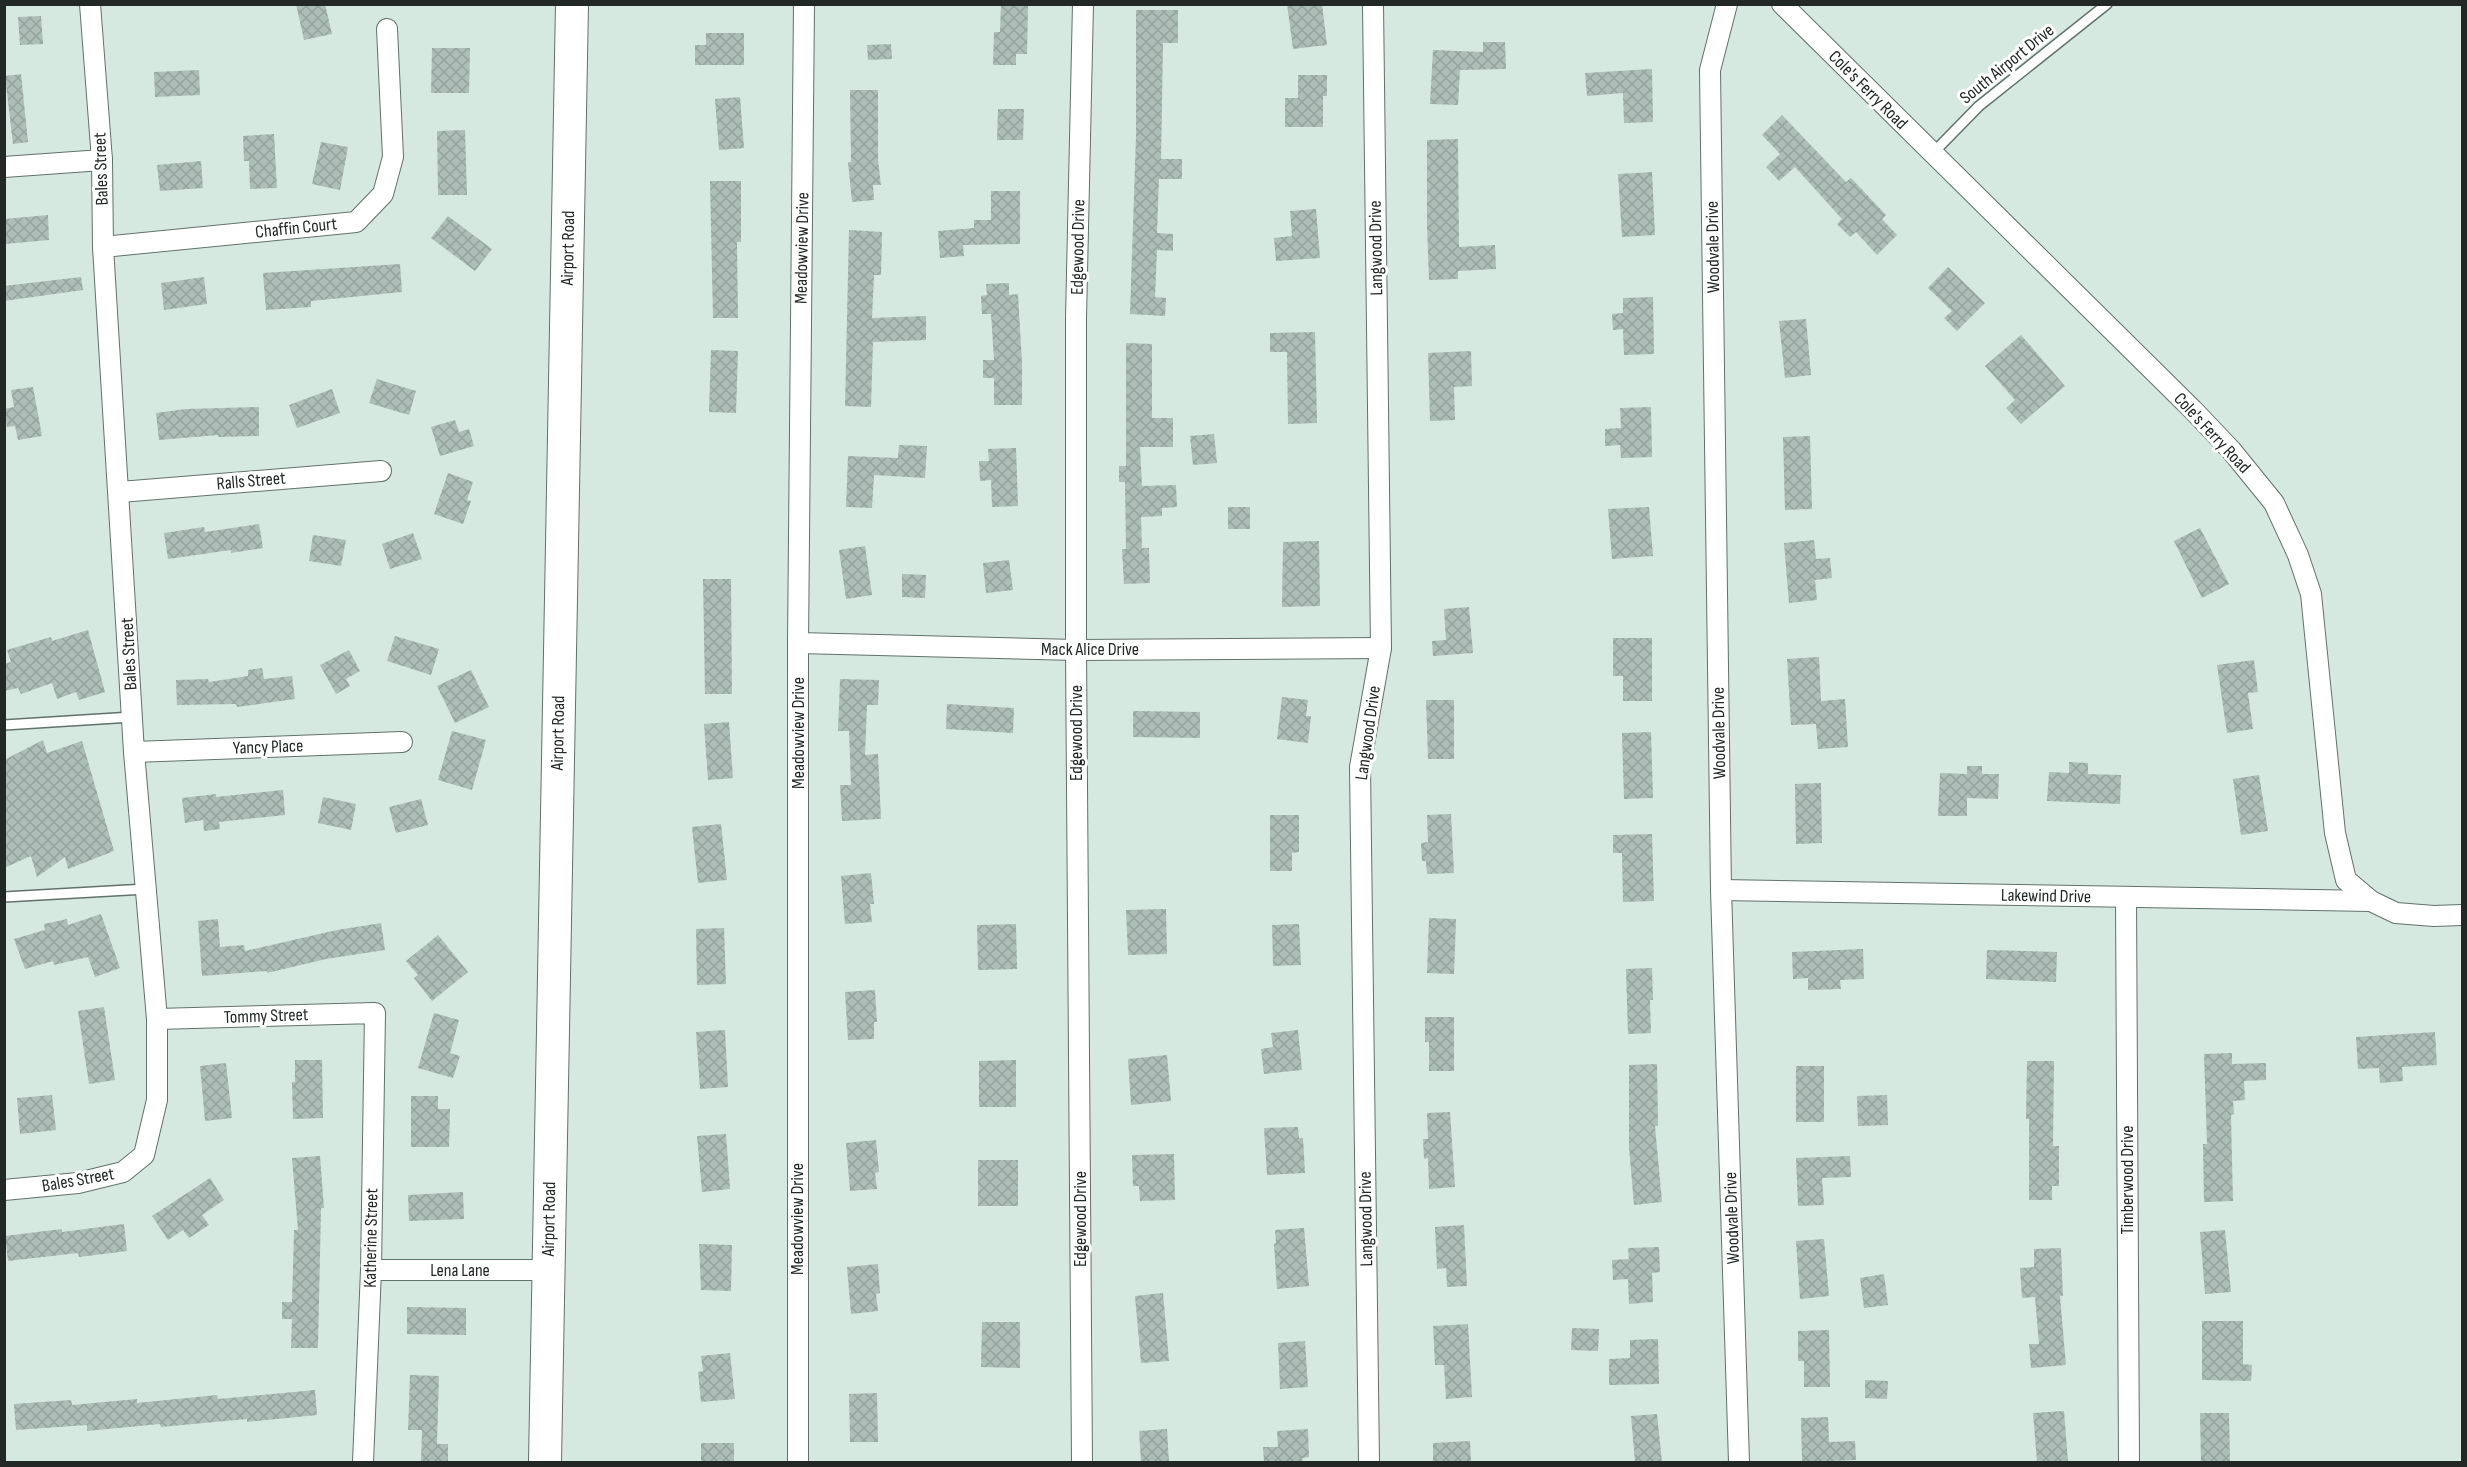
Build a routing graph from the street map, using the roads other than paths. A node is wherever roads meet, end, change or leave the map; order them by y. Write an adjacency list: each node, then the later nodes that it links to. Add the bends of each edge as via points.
1 (90, 4): 11 (street, Bales Street)
2 (572, 4): 33 (highway, Airport Road)
3 (804, 4): 16 (street, Meadowview Drive)
4 (1083, 4): 18 (street, Edgewood Drive, via 1076,318)
5 (1373, 4): 17 (street, Langwood Drive)
6 (1727, 4): 24 (street, Woodvale Drive, via 1710,70)
7 (1782, 4): 10 (street, Cole's Ferry Road)
8 (2107, 4): 10 (lane, South Airport Drive, via 1979,106)
9 (387, 28): 13 (street, Chaffin Court, via 393,157 383,194 356,222)
10 (1932, 154): 27 (street, Cole's Ferry Road, via 2193,411 2274,503 2311,594 2335,833 2346,880)
11 (102, 160): 12 (street); 13 (street, Bales Street)
12 (4, 167)
13 (104, 247): 15 (street, Bales Street)
14 (381, 471): 15 (street, Ralls Street)
15 (120, 492): 19 (street, Bales Street)
16 (798, 643): 18 (street, Mack Alice Drive); 36 (street, Meadowview Drive)
17 (1381, 648): 18 (street, Mack Alice Drive); 38 (street, Langwood Drive, via 1360,767)
18 (1076, 650): 37 (street, Edgewood Drive)
19 (132, 717): 20 (lane); 22 (street, Bales Street)
20 (4, 725)
21 (402, 742): 22 (street, Yancy Place)
22 (134, 752): 23 (street, Bales Street)
23 (146, 889): 25 (lane); 30 (street, Bales Street)
24 (1721, 890): 26 (street, Lakewind Drive); 39 (street, Woodvale Drive)
25 (4, 897)
26 (2126, 897): 27 (street, Lakewind Drive); 40 (street, Timberwood Drive)
27 (2371, 901): 28 (street, Cole's Ferry Road, via 2396,913)
28 (2463, 915)
29 (375, 1013): 30 (street, Tommy Street); 32 (street, Katherine Street)
30 (157, 1019): 31 (street, Bales Street, via 157,1100 144,1155 123,1172 78,1183)
31 (4, 1190)
32 (371, 1270): 33 (street, Lena Lane); 34 (street, Katherine Street)
33 (548, 1270): 35 (highway, Airport Road)
34 (363, 1462)
35 (545, 1462)
36 (798, 1462)
37 (1082, 1462)
38 (1369, 1462)
39 (1739, 1462)
40 (2129, 1462)

